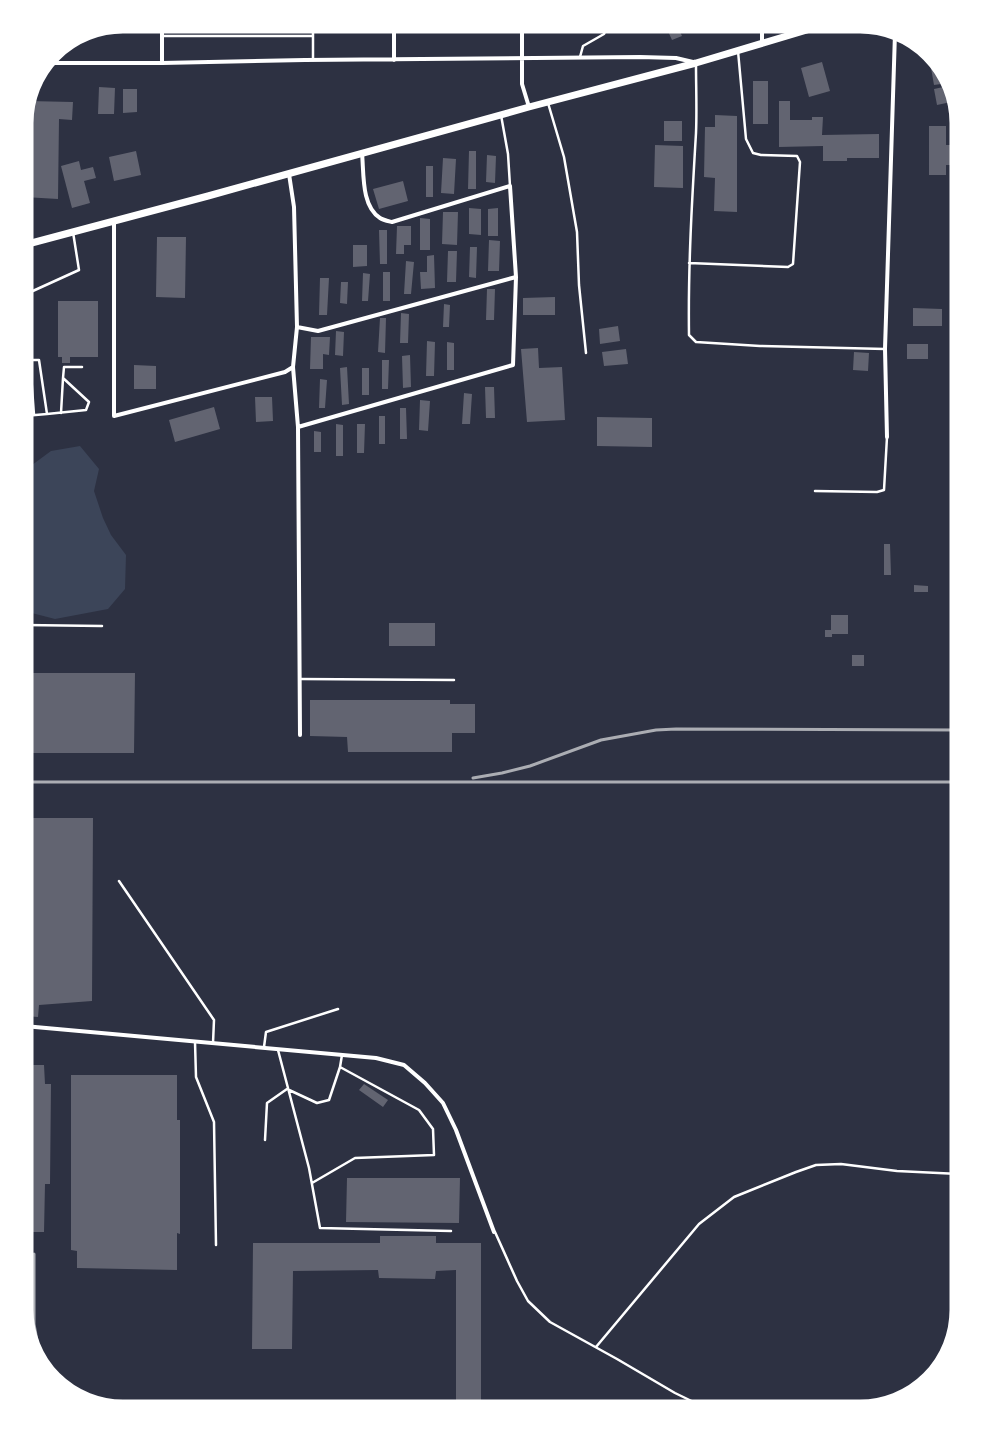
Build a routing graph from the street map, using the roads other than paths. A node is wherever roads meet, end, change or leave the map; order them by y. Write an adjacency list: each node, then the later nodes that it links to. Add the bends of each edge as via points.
1 (162, 31): 8 (street)
2 (313, 31): 9 (lane)
3 (394, 31): 16 (street)
4 (522, 31): 14 (street)
5 (605, 31): 13 (lane, via 582,46)
6 (762, 31): 11 (street)
7 (803, 31): 11 (street)
8 (162, 36): 9 (lane); 18 (street)
9 (313, 36): 15 (lane)
10 (895, 38): 33 (street)
11 (762, 43): 12 (street)
12 (738, 50): 19 (street); 29 (lane, via 746,140 753,153 796,156 800,162 794,264 788,267)
13 (580, 58): 14 (street); 19 (street, via 676,58)
14 (522, 59): 16 (street); 21 (street, via 522,84)
15 (313, 60): 16 (street); 18 (street)
16 (394, 60)
17 (53, 63): 18 (street)
18 (162, 63)
19 (696, 63): 20 (street); 29 (lane, via 696,132)
20 (548, 102): 21 (street); 34 (lane, via 564,157 577,232)
21 (529, 107): 22 (street)
22 (501, 115): 23 (street); 25 (lane, via 508,154)
23 (362, 153): 24 (street); 25 (street, via 366,198 370,209 380,218 392,222)
24 (289, 174): 26 (street); 32 (street, via 294,207)
25 (510, 186): 30 (street)
26 (114, 220): 27 (street); 37 (street, via 114,416 285,372)
27 (73, 232): 28 (street); 31 (lane, via 79,270)
28 (31, 243)
29 (689, 263): 33 (lane, via 689,335 696,342)
30 (516, 277): 32 (street, via 318,330); 44 (street, via 513,364)
31 (31, 292)
32 (297, 327): 37 (street)
33 (884, 349): 45 (street)
34 (586, 353)
35 (31, 360): 41 (lane, via 39,360)
36 (82, 367): 39 (lane, via 64,367)
37 (293, 367): 44 (street)
38 (31, 374): 43 (lane)
39 (63, 378): 40 (lane); 40 (lane, via 89,402 86,410)
40 (61, 413): 41 (lane)
41 (47, 414): 43 (lane)
42 (31, 415): 43 (lane)
43 (34, 415)
44 (298, 427): 49 (street)
45 (887, 437): 46 (lane, via 884,490)
46 (815, 491)
47 (31, 625): 48 (lane)
48 (102, 626)
49 (299, 679): 50 (lane); 51 (street)
50 (454, 680)
51 (300, 735)
52 (119, 881): 56 (lane, via 214,1020)
53 (338, 1009): 57 (lane, via 266,1032)
54 (31, 1027): 55 (street)
55 (195, 1042): 56 (street); 67 (lane, via 196,1077 214,1122)
56 (213, 1043): 57 (street)
57 (264, 1048): 58 (street)
58 (278, 1049): 59 (street); 61 (lane)
59 (342, 1055): 60 (lane); 66 (street, via 404,1064 443,1103 456,1130)
60 (340, 1067): 61 (lane, via 329,1100 317,1103); 64 (lane, via 419,1110 433,1129 434,1155 355,1158)
61 (287, 1089): 62 (lane, via 267,1103); 64 (lane)
62 (266, 1140)
63 (952, 1174): 68 (lane, via 896,1171 841,1164 816,1165 734,1197 699,1224)
64 (312, 1183): 65 (lane, via 320,1228)
65 (451, 1231)
66 (494, 1232): 68 (lane, via 528,1301 550,1322)
67 (216, 1245)
68 (596, 1347): 69 (lane)
69 (693, 1402)

